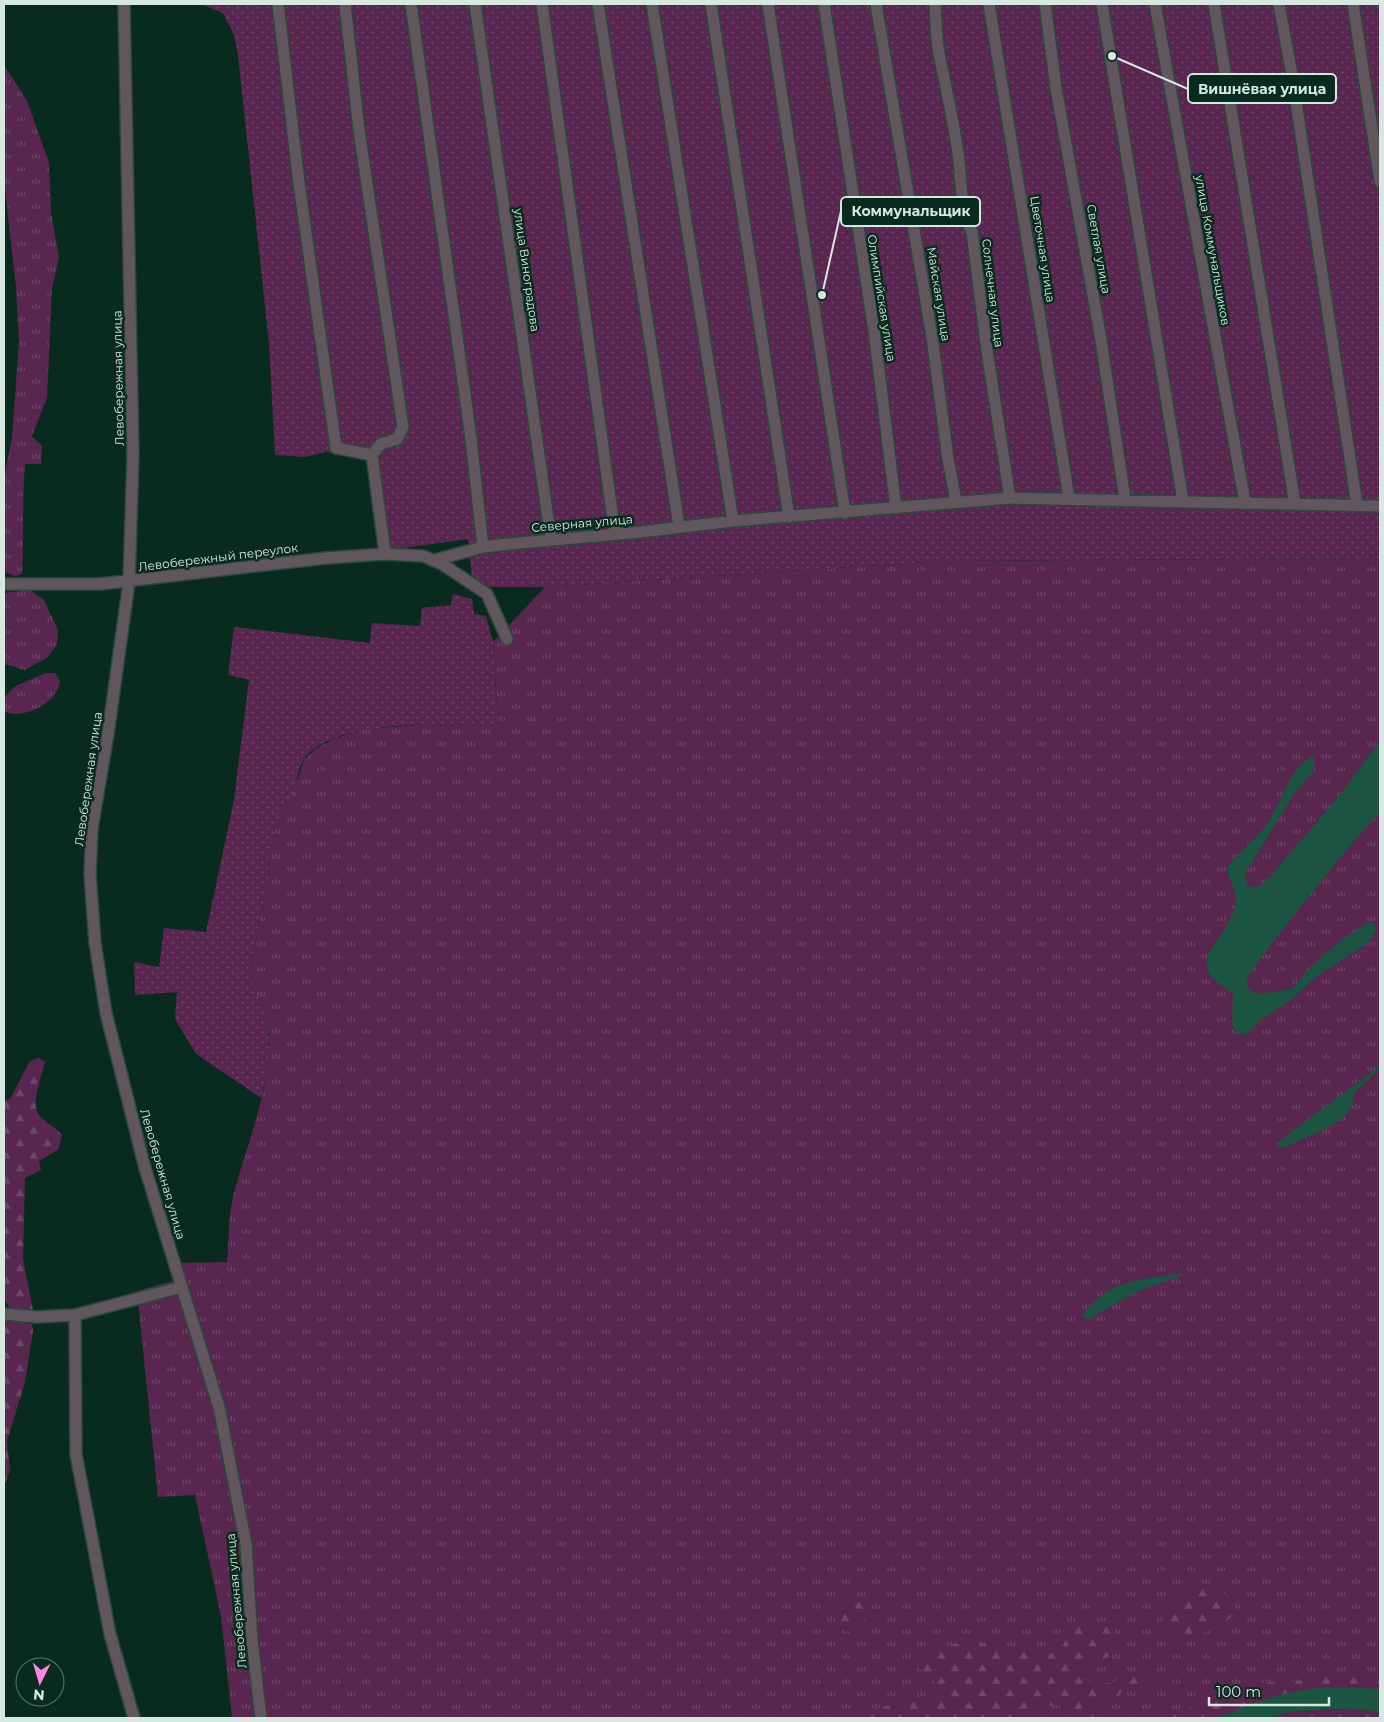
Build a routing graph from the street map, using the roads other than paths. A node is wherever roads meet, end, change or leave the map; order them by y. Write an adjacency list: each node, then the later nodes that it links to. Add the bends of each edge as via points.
1 (124, 4): 42 (street, Левобережная улица, via 133,456)
2 (278, 4): 22 (street, via 336,448)
3 (345, 4): 22 (street, via 359,130 403,427 397,439 381,444)
4 (411, 4): 39 (street)
5 (475, 4): 38 (street, улица Виноградова)
6 (542, 4): 37 (street)
7 (598, 4): 36 (street)
8 (652, 4): 35 (street)
9 (711, 4): 34 (street)
10 (768, 4): 33 (street)
11 (824, 4): 32 (street, Олимпийская улица, via 874,331)
12 (876, 4): 26 (street, Майская улица)
13 (935, 4): 23 (street, Солнечная улица, via 939,53 959,156 959,186 965,219 972,232)
14 (989, 4): 24 (street, Цветочная улица)
15 (1045, 4): 25 (street, Светлая улица, via 1056,88 1100,334)
16 (1102, 4): 27 (street)
17 (1155, 4): 28 (street, улица Коммунальщиков)
18 (1214, 4): 29 (street)
19 (1279, 4): 30 (street)
20 (1353, 4): 21 (street)
21 (1380, 181)
22 (372, 455): 40 (street)
23 (1010, 498): 24 (street, Северная улица); 26 (street, Северная улица)
24 (1069, 498): 25 (street, Северная улица)
25 (1125, 499): 27 (street, Северная улица)
26 (956, 501): 32 (street, Северная улица)
27 (1183, 501): 28 (street, Северная улица)
28 (1244, 502): 29 (street, Северная улица)
29 (1295, 504): 30 (street, Северная улица)
30 (1357, 505): 31 (street, Северная улица)
31 (1380, 506)
32 (896, 508): 33 (street, Северная улица)
33 (845, 513): 34 (street, Северная улица)
34 (789, 517): 35 (street, Северная улица)
35 (733, 521): 36 (street, Северная улица)
36 (679, 526): 37 (street, Северная улица)
37 (615, 534): 38 (street, Северная улица)
38 (551, 540): 39 (street, Северная улица)
39 (483, 547): 41 (street, Северная улица)
40 (385, 554): 41 (street, Левобережный переулок, via 423,556); 42 (street, Левобережный переулок, via 188,572)
41 (435, 560): 44 (street, via 487,594)
42 (129, 582): 43 (street, Левобережный переулок); 45 (street, Левобережная улица, via 92,828 90,874 95,943 106,1013 144,1168)
43 (4, 584)
44 (507, 639)
45 (182, 1287): 47 (street); 49 (street, Левобережная улица, via 219,1407 246,1544)
46 (4, 1314): 47 (street, via 36,1317)
47 (75, 1315): 48 (street, via 76,1454 110,1634)
48 (134, 1718)
49 (261, 1718)

